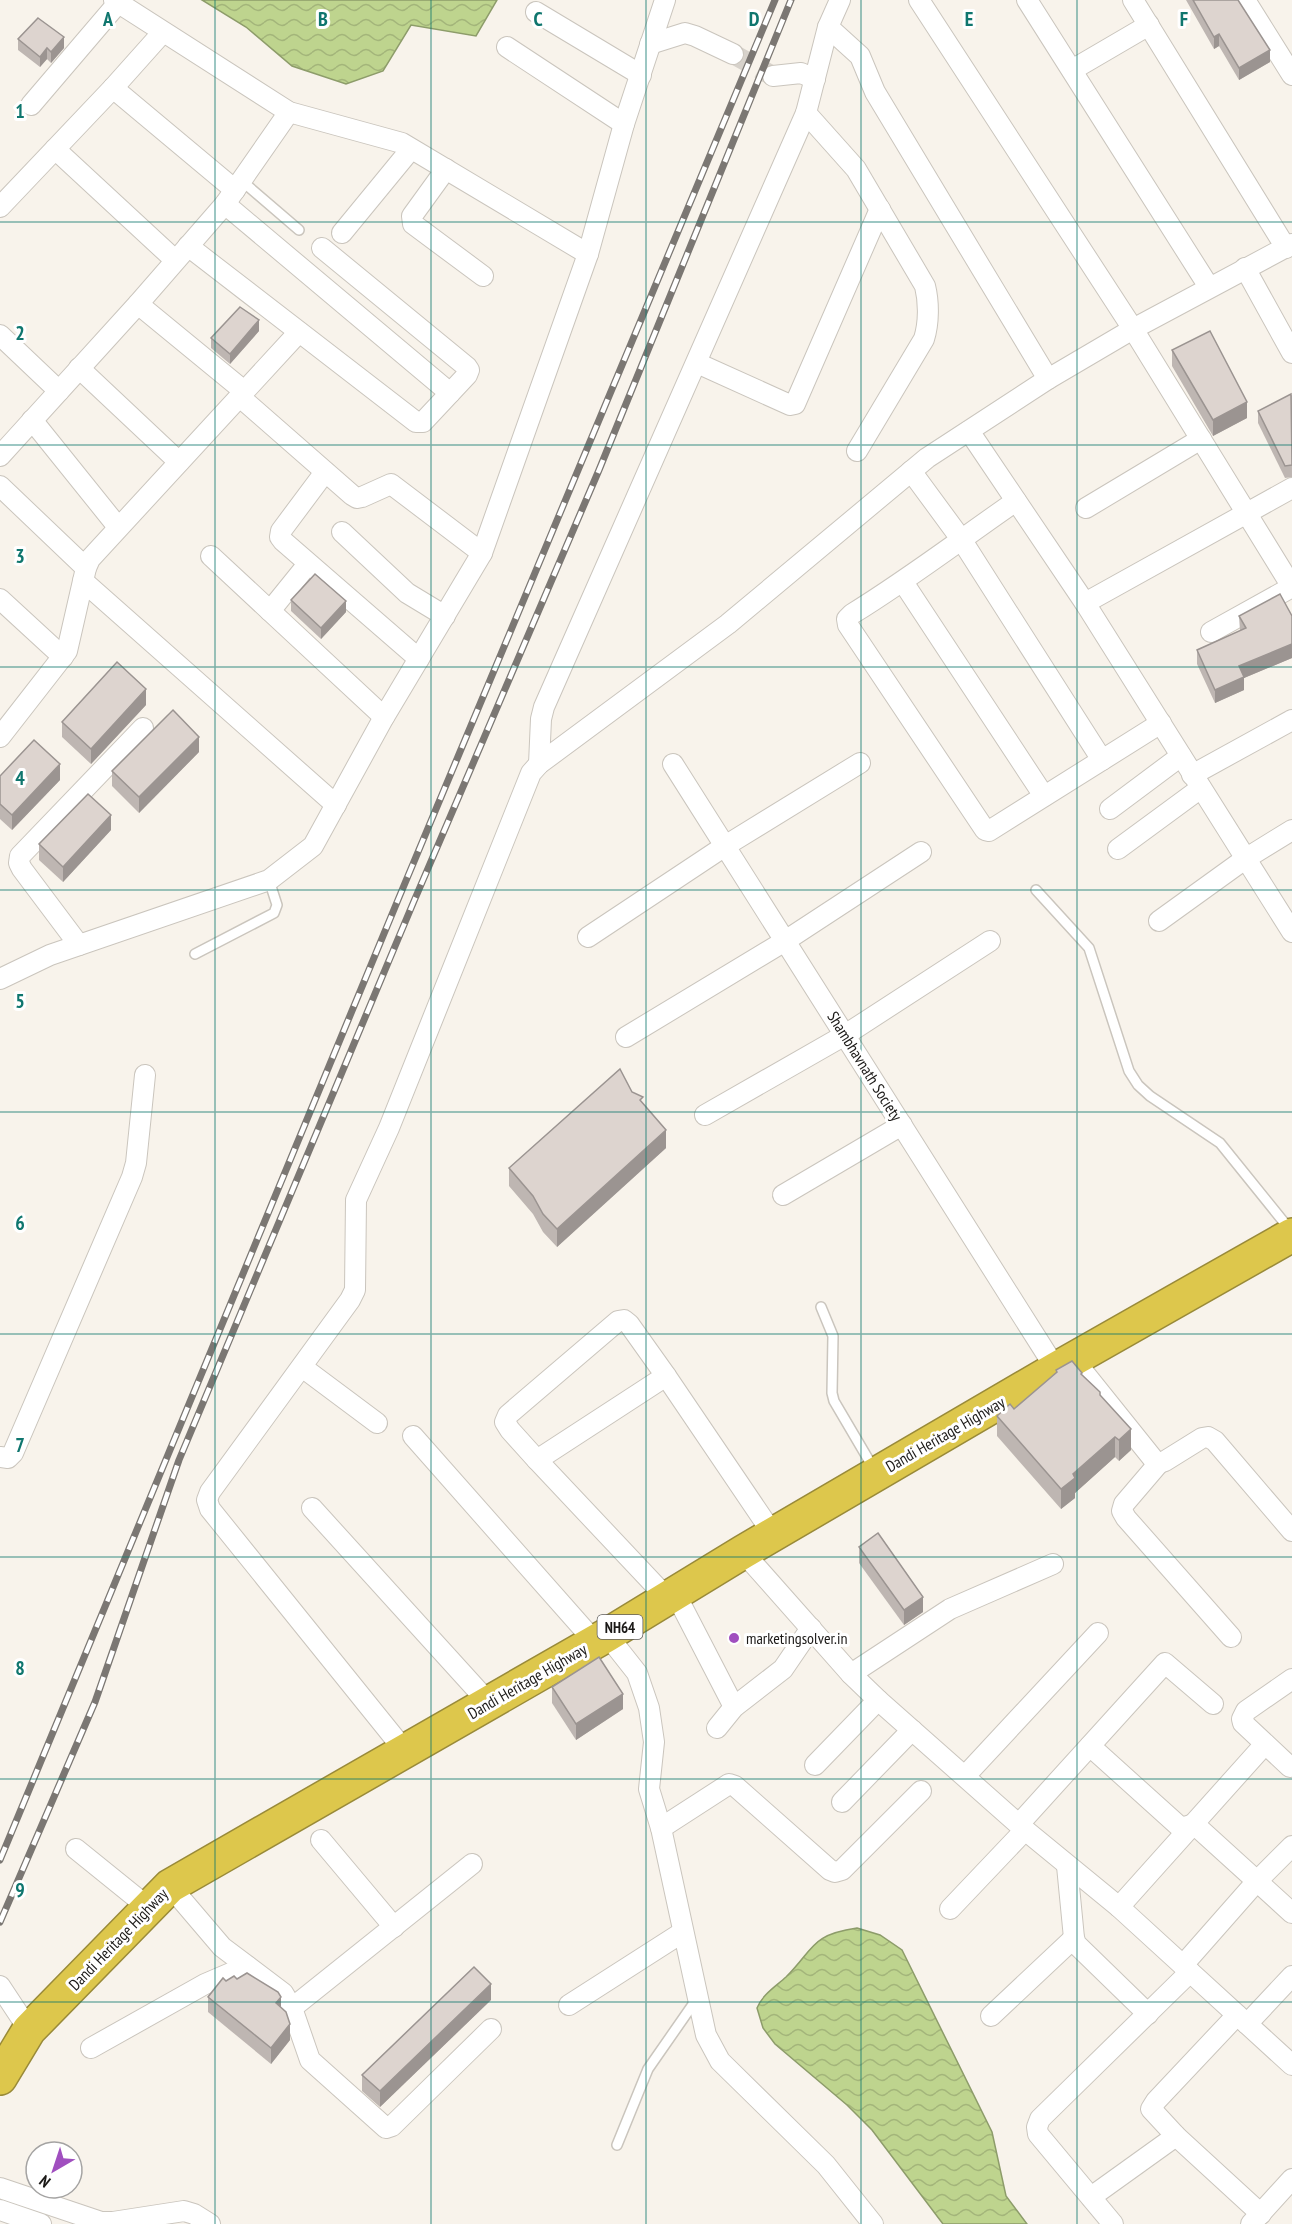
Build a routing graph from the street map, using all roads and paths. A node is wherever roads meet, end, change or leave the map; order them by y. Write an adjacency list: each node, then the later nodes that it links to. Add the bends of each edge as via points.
1 (665, 0): 12 (street)
2 (840, 0): 10 (street)
3 (919, 0): 41 (street)
4 (1027, 0): 15 (street)
5 (1133, 0): 9 (street)
6 (1245, 0): 17 (street)
7 (116, 2): 11 (street); 21 (street)
8 (536, 12): 16 (street)
9 (1149, 25): 15 (street); 33 (street)
10 (828, 27): 19 (street); 47 (street, via 860,56 875,92)
11 (163, 32): 20 (street); 22 (street)
12 (650, 45): 14 (street, via 685,33); 16 (street)
13 (507, 46): 24 (street)
14 (733, 54)
15 (1072, 70): 39 (street)
16 (641, 75): 24 (street)
17 (1292, 75)
18 (773, 76): 19 (street, via 801,73)
19 (815, 79): 23 (street)
20 (113, 88): 25 (street); 28 (street)
21 (31, 105)
22 (289, 112): 26 (street, via 393,140); 28 (street)
23 (806, 113): 30 (street, via 856,169); 45 (street)
24 (624, 124): 36 (street)
25 (55, 149): 29 (street); 35 (street)
26 (411, 149): 27 (street); 32 (street)
27 (446, 169): 36 (street); 38 (street, via 411,220)
28 (234, 192): 31 (lane); 35 (street); 49 (street)
29 (0, 207)
30 (880, 209): 45 (street, via 795,404); 54 (street, via 925,286 926,331)
31 (299, 230)
32 (342, 233)
33 (1289, 246): 37 (street)
34 (322, 248): 49 (street, via 467,367 467,375)
35 (181, 253): 40 (street); 42 (street)
36 (588, 254): 67 (street)
37 (1245, 268): 39 (street); 44 (street)
38 (483, 276)
39 (1209, 288): 41 (street)
40 (138, 304): 46 (street); 50 (street)
41 (1133, 328): 47 (street); 53 (street)
42 (299, 332): 49 (street, via 416,422 423,422); 50 (street)
43 (0, 335): 48 (street)
44 (1292, 352)
45 (697, 363): 88 (street, via 544,707)
46 (79, 368): 48 (street); 56 (street)
47 (1048, 379): 52 (street)
48 (59, 391): 51 (street)
49 (450, 393)
50 (242, 394): 56 (street); 58 (street)
51 (32, 420): 55 (street); 64 (street)
52 (969, 431): 57 (street); 61 (street)
53 (1201, 439): 62 (street); 63 (street)
54 (856, 451)
55 (0, 456)
56 (179, 462): 64 (street)
57 (911, 471): 66 (street); 88 (street, via 728,624)
58 (325, 472): 67 (street, via 357,498 391,484); 69 (street, via 281,531 283,541)
59 (0, 486): 70 (street)
60 (1292, 488): 63 (street)
61 (1017, 501): 66 (street); 74 (street)
62 (1086, 508)
63 (1248, 514): 72 (street); 74 (street)
64 (118, 527): 70 (street, via 95,553)
65 (342, 532): 76 (street, via 400,587)
66 (961, 539): 71 (street); 86 (street)
67 (483, 553): 76 (street)
68 (211, 556): 75 (street)
69 (309, 564): 75 (street); 79 (street)
70 (84, 574): 78 (street); 92 (street)
71 (903, 582): 91 (street); 91 (street, via 847,619 854,635 985,830)
72 (1292, 587): 77 (street)
73 (0, 599): 78 (street)
74 (1085, 603): 82 (street)
75 (270, 611): 80 (street)
76 (445, 616): 79 (street)
77 (1211, 632)
78 (63, 657): 84 (street)
79 (419, 659): 80 (street)
80 (384, 717): 92 (street)
81 (1292, 720): 90 (street)
82 (1161, 723): 85 (street); 86 (street)
83 (142, 729): 106 (street, via 20,856 22,869)
84 (0, 737)
85 (1181, 756): 90 (street); 93 (street)
86 (1102, 760): 91 (street)
87 (860, 763): 95 (street)
88 (539, 764): 118 (street, via 526,783 389,1128 356,1200 355,1290)
89 (673, 764): 95 (street, Shambhavnath Society)
90 (1196, 782): 96 (street); 98 (street)
91 (1044, 796)
92 (336, 805): 99 (street, via 313,846)
93 (1110, 809)
94 (1292, 830): 98 (street)
95 (725, 846): 103 (street); 104 (street, Shambhavnath Society)
96 (1118, 849)
97 (921, 852): 104 (street)
98 (1245, 859): 101 (street); 102 (street)
99 (269, 880): 106 (street); 107 (lane, via 276,905 274,913)
100 (1036, 890): 115 (lane, via 1089,948 1129,1071 1138,1085 1220,1143)
101 (1159, 921)
102 (1292, 932)
103 (588, 937)
104 (785, 942): 109 (street, Shambhavnath Society); 110 (street)
105 (990, 942): 109 (street)
106 (79, 945): 108 (street)
107 (195, 954)
108 (0, 979)
109 (845, 1035): 112 (street); 113 (street, Shambhavnath Society)
110 (626, 1036)
111 (145, 1075): 122 (street, via 132,1177 13,1453 8,1458)
112 (705, 1115)
113 (902, 1125): 114 (street); 117 (street, Shambhavnath Society)
114 (783, 1195)
115 (1292, 1234): 117 (highway, Dandi Heritage Highway / NH64)
116 (821, 1307): 125 (lane, via 833,1336 834,1401)
117 (1065, 1364): 124 (street, Shambhavnath Society); 125 (highway, Dandi Heritage Highway / NH64)
118 (302, 1366): 120 (street); 146 (street, via 207,1500 210,1509)
119 (666, 1376): 123 (street); 123 (street, via 628,1324 618,1321 508,1415 510,1430); 128 (street)
120 (377, 1423)
121 (413, 1436): 135 (street)
122 (0, 1457)
123 (537, 1460): 131 (street)
124 (1159, 1463): 127 (street, via 1208,1437); 134 (street, via 1122,1511)
125 (877, 1473): 128 (highway, Dandi Heritage Highway / NH64)
126 (312, 1508): 139 (street)
127 (1291, 1529)
128 (773, 1534): 129 (highway, Dandi Heritage Highway / NH64)
129 (743, 1552): 131 (highway, Dandi Heritage Highway / NH64); 132 (street)
130 (1053, 1564): 136 (street, via 950,1609)
131 (671, 1595): 135 (highway, Dandi Heritage Highway / NH64); 141 (street)
132 (811, 1629): 136 (street); 141 (street, via 783,1669)
133 (1098, 1633): 149 (street)
134 (1231, 1637)
135 (601, 1639): 139 (highway, Dandi Heritage Highway / NH64); 154 (street, via 637,1673 649,1708 654,1742 649,1789)
136 (851, 1674): 138 (street)
137 (1292, 1679): 144 (street, via 1243,1714 1243,1722)
138 (878, 1700): 143 (street); 147 (street)
139 (489, 1703): 146 (highway, Dandi Heritage Highway / NH64)
140 (1213, 1704): 145 (street, via 1165,1663)
141 (734, 1707): 142 (street)
142 (717, 1728)
143 (912, 1730): 149 (street); 151 (street)
144 (1265, 1744): 148 (street); 152 (street)
145 (1090, 1746): 152 (street, via 1181,1828); 153 (street)
146 (405, 1751): 161 (highway, Dandi Heritage Highway / NH64)
147 (815, 1765)
148 (1290, 1767)
149 (965, 1776): 153 (street)
150 (921, 1791): 154 (street, via 836,1872 729,1784)
151 (842, 1802)
152 (1194, 1824): 160 (street); 162 (street)
153 (1022, 1827): 159 (street); 163 (street)
154 (661, 1828): 166 (street)
155 (321, 1840): 165 (street)
156 (1292, 1846): 160 (street)
157 (76, 1849): 161 (street)
158 (472, 1864): 165 (street)
159 (1067, 1866): 162 (street); 167 (street)
160 (1257, 1881): 164 (street); 169 (street)
161 (160, 1897): 168 (street); 179 (highway, Dandi Heritage Highway / NH64)
162 (1119, 1907): 169 (street)
163 (950, 1909)
164 (1292, 1913)
165 (394, 1927): 174 (street)
166 (682, 1932): 172 (street); 173 (street)
167 (1074, 1938): 175 (street, via 1079,1948); 176 (street)
168 (247, 1966): 174 (street, via 282,1993); 180 (street, via 205,1984)
169 (1186, 1969): 175 (street); 177 (street)
170 (1292, 1976): 177 (street)
171 (0, 1986): 179 (street)
172 (697, 2000): 184 (lane, via 648,2069); 192 (street, via 706,2036 720,2061 826,2165)
173 (569, 2005)
174 (292, 2008): 178 (street, via 310,2060 386,2128)
175 (1148, 2014): 187 (street, via 1040,2119 1037,2127 1038,2134)
176 (991, 2016)
177 (1242, 2019): 181 (street); 183 (street, via 1152,2105 1154,2114)
178 (491, 2029)
179 (29, 2030): 182 (highway, Dandi Heritage Highway / NH64)
180 (91, 2048)
181 (1292, 2065)
182 (0, 2078)
183 (1176, 2136): 187 (street); 189 (street)
184 (617, 2145)
185 (1292, 2180): 189 (street)
186 (0, 2188): 191 (street, via 101,2222 184,2211)
187 (1091, 2197): 193 (street)
188 (0, 2210): 190 (street)
189 (1256, 2219)
190 (41, 2224)
191 (210, 2224)
192 (873, 2224)
193 (1113, 2224)

